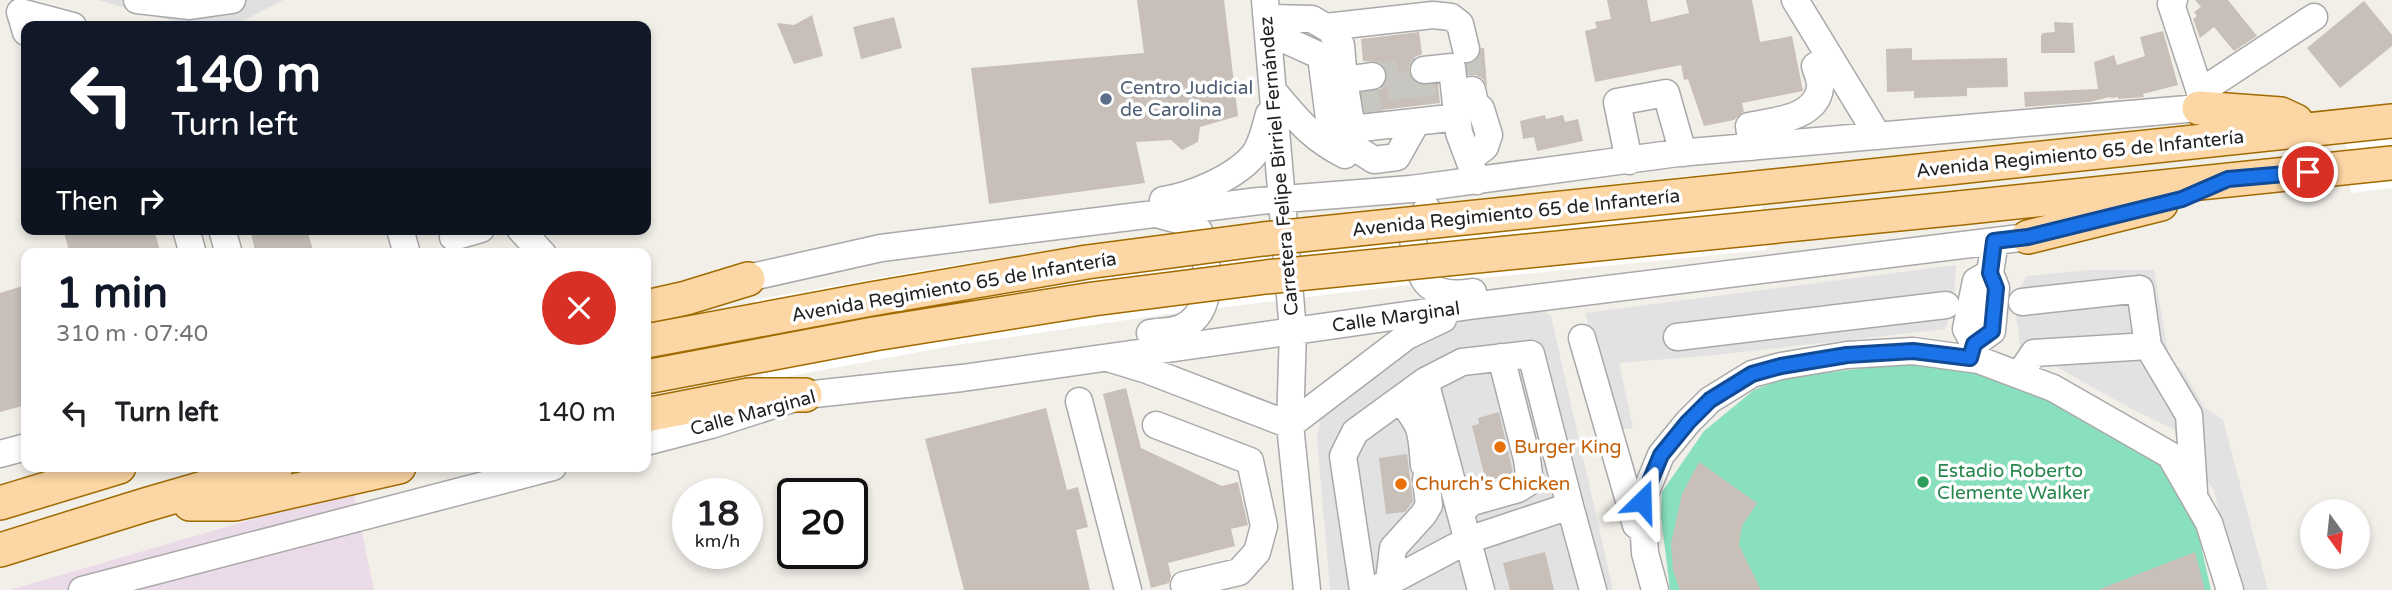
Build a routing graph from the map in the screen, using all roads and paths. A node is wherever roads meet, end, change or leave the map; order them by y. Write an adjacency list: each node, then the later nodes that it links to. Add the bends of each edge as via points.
1 (137, 0): 2 (street, via 190,6)
2 (232, 0)
3 (1794, 0): 11 (street)
4 (2174, 0): 14 (street, via 2171,4)
5 (1267, 17): 9 (street, via 1311,19); 13 (street, Carretera Felipe Birriel Fernández); 15 (street, via 1321,56 1330,127 1374,160 1397,157)
6 (2314, 17): 14 (street)
7 (23, 21): 8 (street, via 20,12)
8 (54, 21)
9 (1326, 27): 10 (street, via 1451,17 1460,24); 15 (street)
10 (1466, 49)
11 (1830, 58): 19 (street); 20 (street, via 1815,66 1821,86 1818,97 1791,117 1749,126)
12 (1424, 70): 16 (street, via 1452,67)
13 (1274, 92): 27 (street, via 1321,143); 28 (street, Carretera Felipe Birriel Fernández); 30 (street, via 1262,139 1254,155 1237,169 1184,197 1074,212)
14 (2200, 100): 18 (main road, via 2281,114); 19 (street)
15 (1388, 107): 16 (street)
16 (1467, 112): 24 (street)
17 (2392, 121): 18 (main road, Avenida Regimiento 65 de Infantería)
18 (2315, 129): 46 (main road, Avenida Regimiento 65 de Infantería, bridge, via 1263,239 871,299)
19 (1878, 136): 20 (street)
20 (1752, 147): 21 (street)
21 (1684, 153): 22 (street); 22 (street, via 1665,93 1617,102)
22 (1629, 160): 25 (street)
23 (2376, 165): 26 (main road, Avenida Regimiento 65 de Infantería)
24 (1473, 170): 25 (street); 27 (street)
25 (1549, 172): 36 (street, via 1498,191 1428,207 1412,233 1424,282 1436,292 1460,294 1528,284)
26 (2228, 179): 32 (main road, via 2182,199); 54 (main road, Avenida Regimiento 65 de Infantería, bridge, via 1266,277 874,334)
27 (1411, 190): 28 (street)
28 (1282, 200): 29 (street); 43 (street, Carretera Felipe Birriel Fernández)
29 (1158, 214): 30 (street); 52 (street, via 1199,231 1208,273 1197,317 1182,328 1075,343)
30 (1044, 228): 35 (street, via 881,248)
31 (526, 235): 34 (street)
32 (2028, 237): 33 (street, Calle Marginal)
33 (1994, 241): 36 (street, Calle Marginal); 48 (street, via 1992,331)
34 (537, 248)
35 (748, 279): 37 (street); 40 (main road)
36 (1619, 288): 41 (street, Calle Marginal)
37 (651, 298)
38 (2022, 302): 47 (street, via 2140,289)
39 (1946, 305): 42 (street)
40 (651, 306)
41 (1470, 306): 43 (street, Calle Marginal); 61 (street, via 1407,336)
42 (1875, 313): 44 (street); 49 (street)
43 (1293, 331): 50 (street, Calle Marginal); 61 (street, Carretera Felipe Birriel Fernández)
44 (1677, 337)
45 (1582, 338): 76 (street)
46 (651, 340)
47 (2148, 345): 53 (street, via 2034,353); 69 (street, via 2189,415)
48 (1972, 351): 49 (street); 53 (street)
49 (1881, 353): 76 (street, via 1781,366 1752,374 1710,400 1661,455 1642,501)
50 (1102, 356): 52 (street, Calle Marginal); 61 (street)
51 (1501, 357): 55 (street, via 1462,362); 72 (street, via 1531,354); 73 (street, via 1529,475 1518,489 1472,502)
52 (1026, 368): 56 (street, Calle Marginal)
53 (2020, 375): 69 (street, via 2053,388 2169,455)
54 (651, 376)
55 (1425, 381): 57 (street); 73 (street)
56 (805, 395): 59 (main road, via 749,395); 62 (street, Calle Marginal)
57 (1400, 400): 78 (street, via 1421,430 1429,505 1393,548); 78 (street, via 1355,432 1343,456)
58 (1079, 401): 80 (street)
59 (651, 414)
60 (1156, 425): 81 (street, via 1250,460 1264,526 1257,552 1239,572 1184,585)
61 (1290, 425): 82 (street, Carretera Felipe Birriel Fernández)
62 (651, 441)
63 (21, 448): 64 (street)
64 (0, 454)
65 (102, 472): 70 (main road)
66 (259, 472): 71 (main road)
67 (376, 472): 71 (main road, via 234,503)
68 (535, 472): 77 (street)
69 (2194, 497): 86 (street, via 2209,523)
70 (0, 503)
71 (145, 505): 75 (main road)
72 (1570, 506): 74 (street); 84 (street)
73 (1461, 512): 74 (street)
74 (1468, 540): 78 (street); 83 (street)
75 (0, 550)
76 (1645, 553): 85 (street)
77 (135, 583): 79 (street)
78 (1376, 588)
79 (82, 590)
80 (1128, 590)
81 (1186, 590)
82 (1307, 590)
83 (1481, 590)
84 (1593, 590)
85 (1655, 590)
86 (2230, 590)

